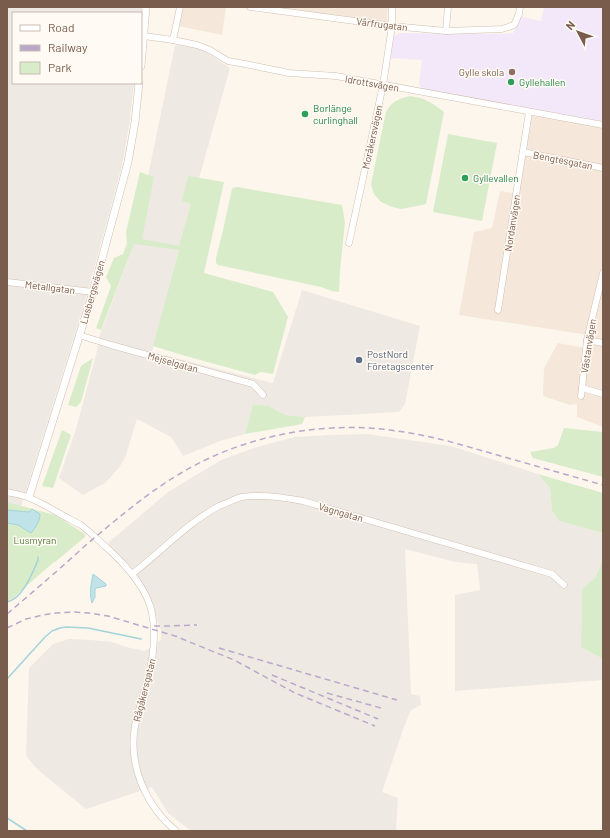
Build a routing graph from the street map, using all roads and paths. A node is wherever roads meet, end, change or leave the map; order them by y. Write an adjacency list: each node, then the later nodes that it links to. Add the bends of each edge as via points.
1 (146, 7): 9 (street)
2 (180, 7): 10 (street)
3 (250, 7): 7 (street, Vårfrugatan)
4 (392, 7): 7 (street, Moråkersvägen)
5 (448, 7): 8 (street)
6 (520, 7): 8 (street, Vårfrugatan, via 514,25 502,29)
7 (392, 26): 8 (street, Vårfrugatan); 13 (street, Moråkersvägen)
8 (446, 31)
9 (144, 36): 10 (street, Idrottsvägen); 11 (street)
10 (174, 40): 13 (street, Idrottsvägen, via 197,45 228,60 245,64 289,73 336,76)
11 (142, 56)
12 (139, 84): 21 (street, Lusbergsvägen, via 128,162)
13 (383, 85): 14 (street, Idrottsvägen); 18 (street, Moråkersvägen)
14 (529, 112): 15 (street, Idrottsvägen); 16 (street, Nordanvägen)
15 (603, 126)
16 (523, 152): 17 (street, Bengtesgatan); 22 (street, Nordanvägen)
17 (603, 168)
18 (349, 243)
19 (603, 273): 24 (street, Västanvägen)
20 (7, 282): 21 (street, Metallgatan)
21 (93, 292): 23 (street, Lusbergsvägen)
22 (498, 310)
23 (79, 335): 28 (street, Mejselgatan, via 253,384); 31 (street, Lusbergsvägen)
24 (587, 340): 25 (street); 26 (street, Västanvägen)
25 (603, 343)
26 (582, 388): 27 (street); 29 (street, Västanvägen)
27 (603, 394)
28 (263, 395)
29 (581, 396)
30 (7, 492): 31 (street, Rågåkersgatan)
31 (29, 497): 32 (street, Rågåkersgatan, via 81,526)
32 (132, 574): 33 (street, Vagngatan, via 208,512 242,497 279,496 552,574); 34 (street, Rågåkersgatan, via 144,592 152,613 153,638 149,674 135,726 135,757 142,787 150,802)
33 (564, 585)
34 (176, 831)

